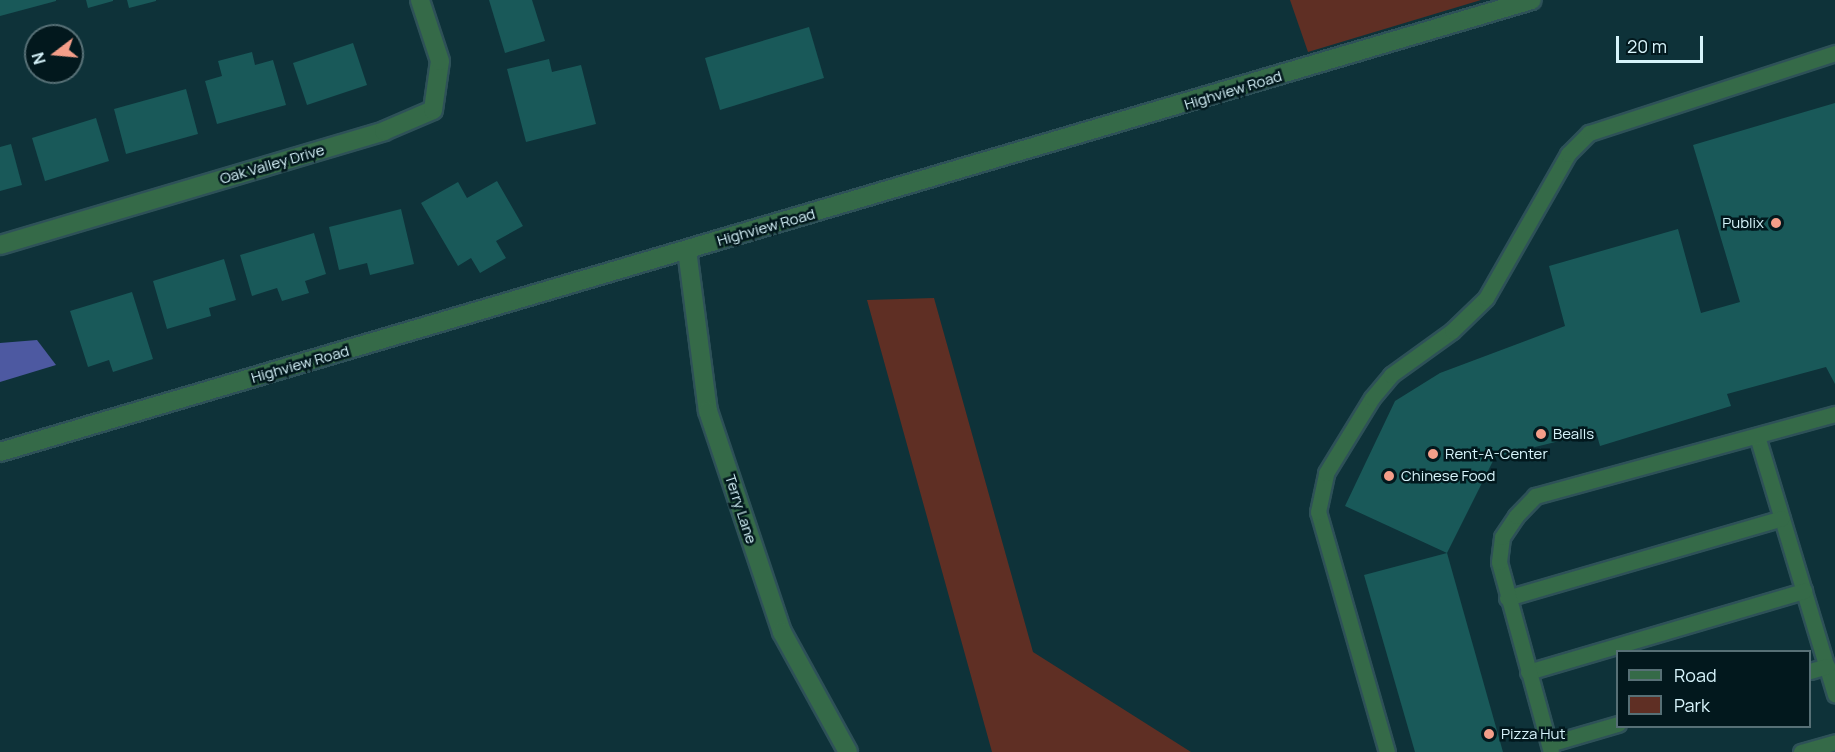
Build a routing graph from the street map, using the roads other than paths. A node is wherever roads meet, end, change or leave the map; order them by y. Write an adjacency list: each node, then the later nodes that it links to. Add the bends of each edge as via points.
1 (420, 0): 4 (street, Oak Valley Drive, via 440,61 433,110 384,131)
2 (1532, 0): 5 (street, Highview Road)
3 (1835, 52): 20 (lane, via 1589,133 1568,154 1485,298 1452,331 1391,375 1372,398 1326,473 1318,512)
4 (0, 245)
5 (687, 250): 8 (street, Highview Road); 19 (street, Terry Lane, via 708,411 782,632)
6 (1835, 414): 7 (lane)
7 (1757, 436): 9 (lane); 11 (lane, via 1536,496 1502,537 1499,562)
8 (0, 452)
9 (1782, 518): 10 (lane); 11 (lane)
10 (1804, 591): 12 (lane); 14 (lane)
11 (1507, 598): 14 (lane)
12 (1827, 666): 13 (lane); 15 (lane)
13 (1811, 670)
14 (1528, 672): 18 (lane)
15 (1835, 694)
16 (1616, 724): 18 (lane)
17 (1835, 742): 21 (lane)
18 (1550, 748)
19 (848, 752)
20 (1387, 752)
21 (1801, 752)

